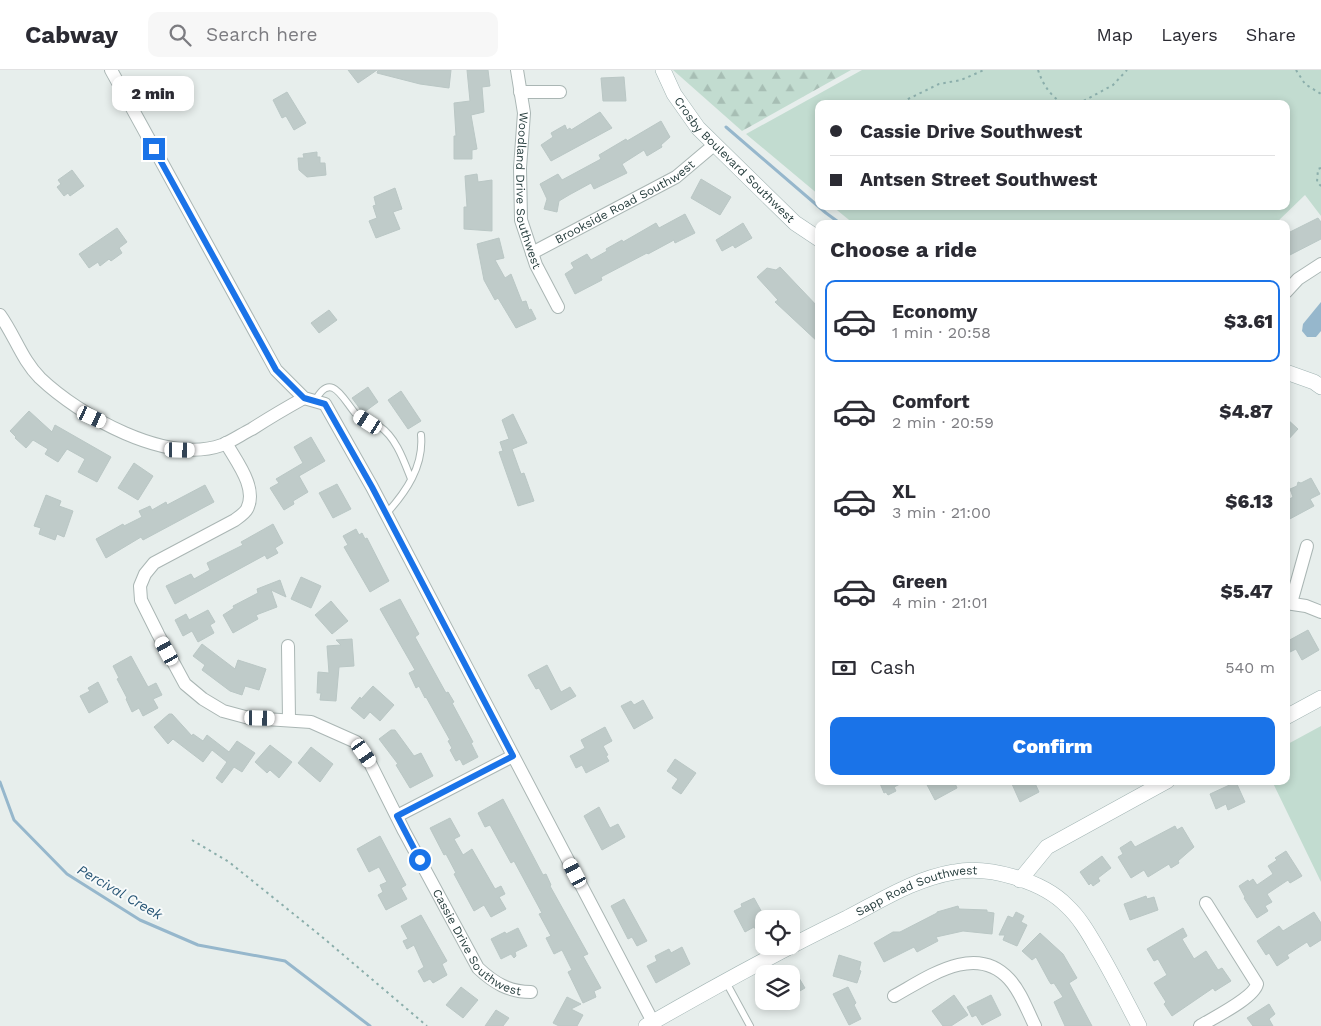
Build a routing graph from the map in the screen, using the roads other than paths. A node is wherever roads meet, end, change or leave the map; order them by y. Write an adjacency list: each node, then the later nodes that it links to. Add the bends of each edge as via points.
1 (111, 70): 15 (street, via 276,370)
2 (517, 70): 4 (street, Woodland Drive Southwest)
3 (663, 70): 6 (street, Crosby Boulevard Southwest, via 674,94)
4 (520, 92): 5 (street); 8 (street, Woodland Drive Southwest, via 524,113 521,220)
5 (560, 92)
6 (714, 145): 7 (street, Crosby Boulevard Southwest, via 795,223); 8 (street, Brookside Road Southwest, via 676,177)
7 (815, 236)
8 (532, 253): 11 (street, Woodland Drive Southwest)
9 (1321, 264): 10 (street)
10 (1290, 288)
11 (558, 307)
12 (0, 315): 17 (street, via 24,359 41,379 92,417 171,448 201,450)
13 (1290, 373): 14 (street)
14 (1321, 388)
15 (309, 399): 17 (street); 18 (lane, via 331,387 338,390 356,414 378,425 387,434); 19 (street, via 325,404)
16 (421, 435): 18 (lane, via 422,448)
17 (226, 443): 27 (street, Cassie Drive Southwest, via 249,486 247,510 235,520 154,563 140,586 141,600 185,684 203,699 223,711 249,718)
18 (412, 479): 19 (lane)
19 (386, 514): 28 (street)
20 (1306, 546): 21 (street)
21 (1290, 597)
22 (1290, 604): 23 (street)
23 (1321, 612)
24 (288, 646): 27 (street)
25 (1321, 698): 26 (street)
26 (1290, 714)
27 (289, 719): 30 (street, Cassie Drive Southwest, via 311,722 356,742 372,765)
28 (513, 756): 30 (street); 36 (street)
29 (1161, 785): 31 (street, via 1048,847)
30 (397, 816): 34 (street, Cassie Drive Southwest, via 478,968 488,978 511,990)
31 (1020, 880): 33 (street, Sapp Road Southwest, via 991,872 970,871 956,871 923,880); 39 (street, Sapp Road Southwest, via 1036,885 1067,905 1087,930)
32 (1206, 903): 40 (street, via 1257,984 1248,996)
33 (726, 982): 36 (street, Sapp Road Southwest); 37 (lane)
34 (531, 992)
35 (894, 996): 38 (street, via 946,968 965,963 991,966 1003,973 1016,988)
36 (650, 1024)
37 (750, 1026)
38 (1034, 1026)
39 (1139, 1026)
40 (1200, 1026)

